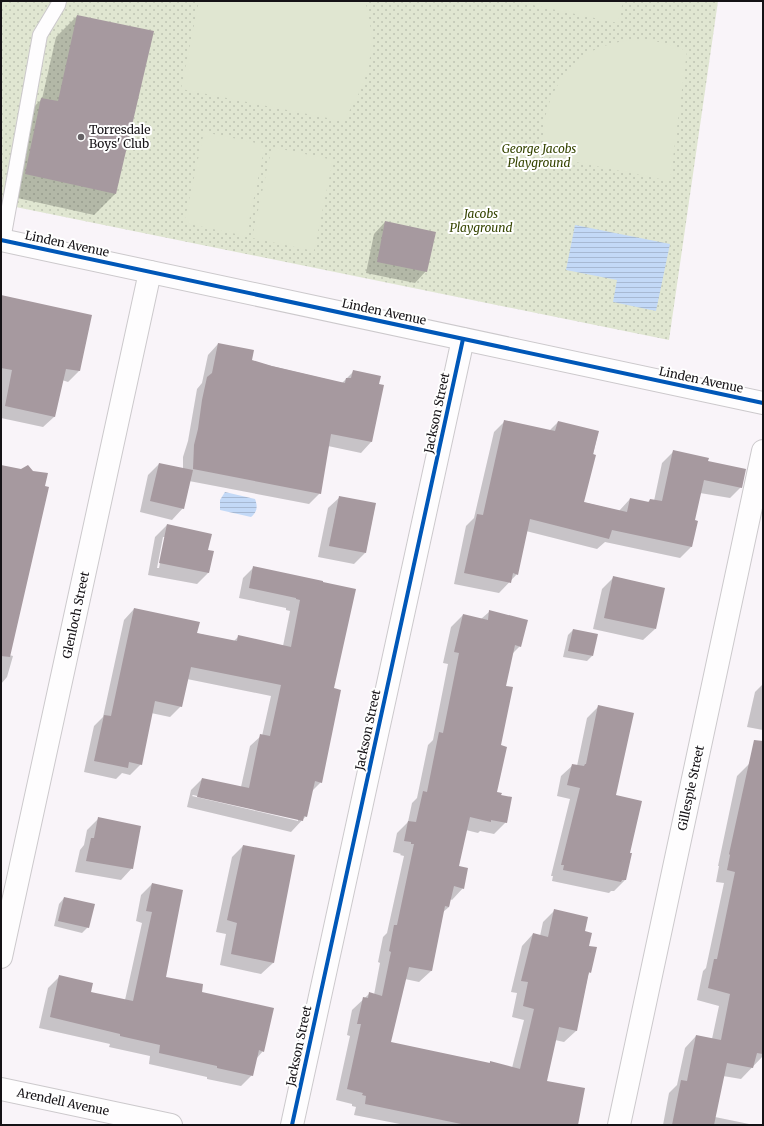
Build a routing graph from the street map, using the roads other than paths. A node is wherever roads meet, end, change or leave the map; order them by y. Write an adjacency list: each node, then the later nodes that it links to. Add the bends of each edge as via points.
1 (59, 1): 2 (lane, via 40,35)
2 (2, 240): 3 (street, Linden Avenue)
3 (150, 272): 4 (street, Linden Avenue); 7 (street, Glenloch Street)
4 (463, 339): 5 (street, Linden Avenue); 10 (street, Jackson Street)
5 (763, 403)
6 (763, 451): 11 (street, Gillespie Street)
7 (1, 957)
8 (1, 1088): 9 (street, Arendell Avenue)
9 (171, 1125)
10 (292, 1125)
11 (619, 1125)

